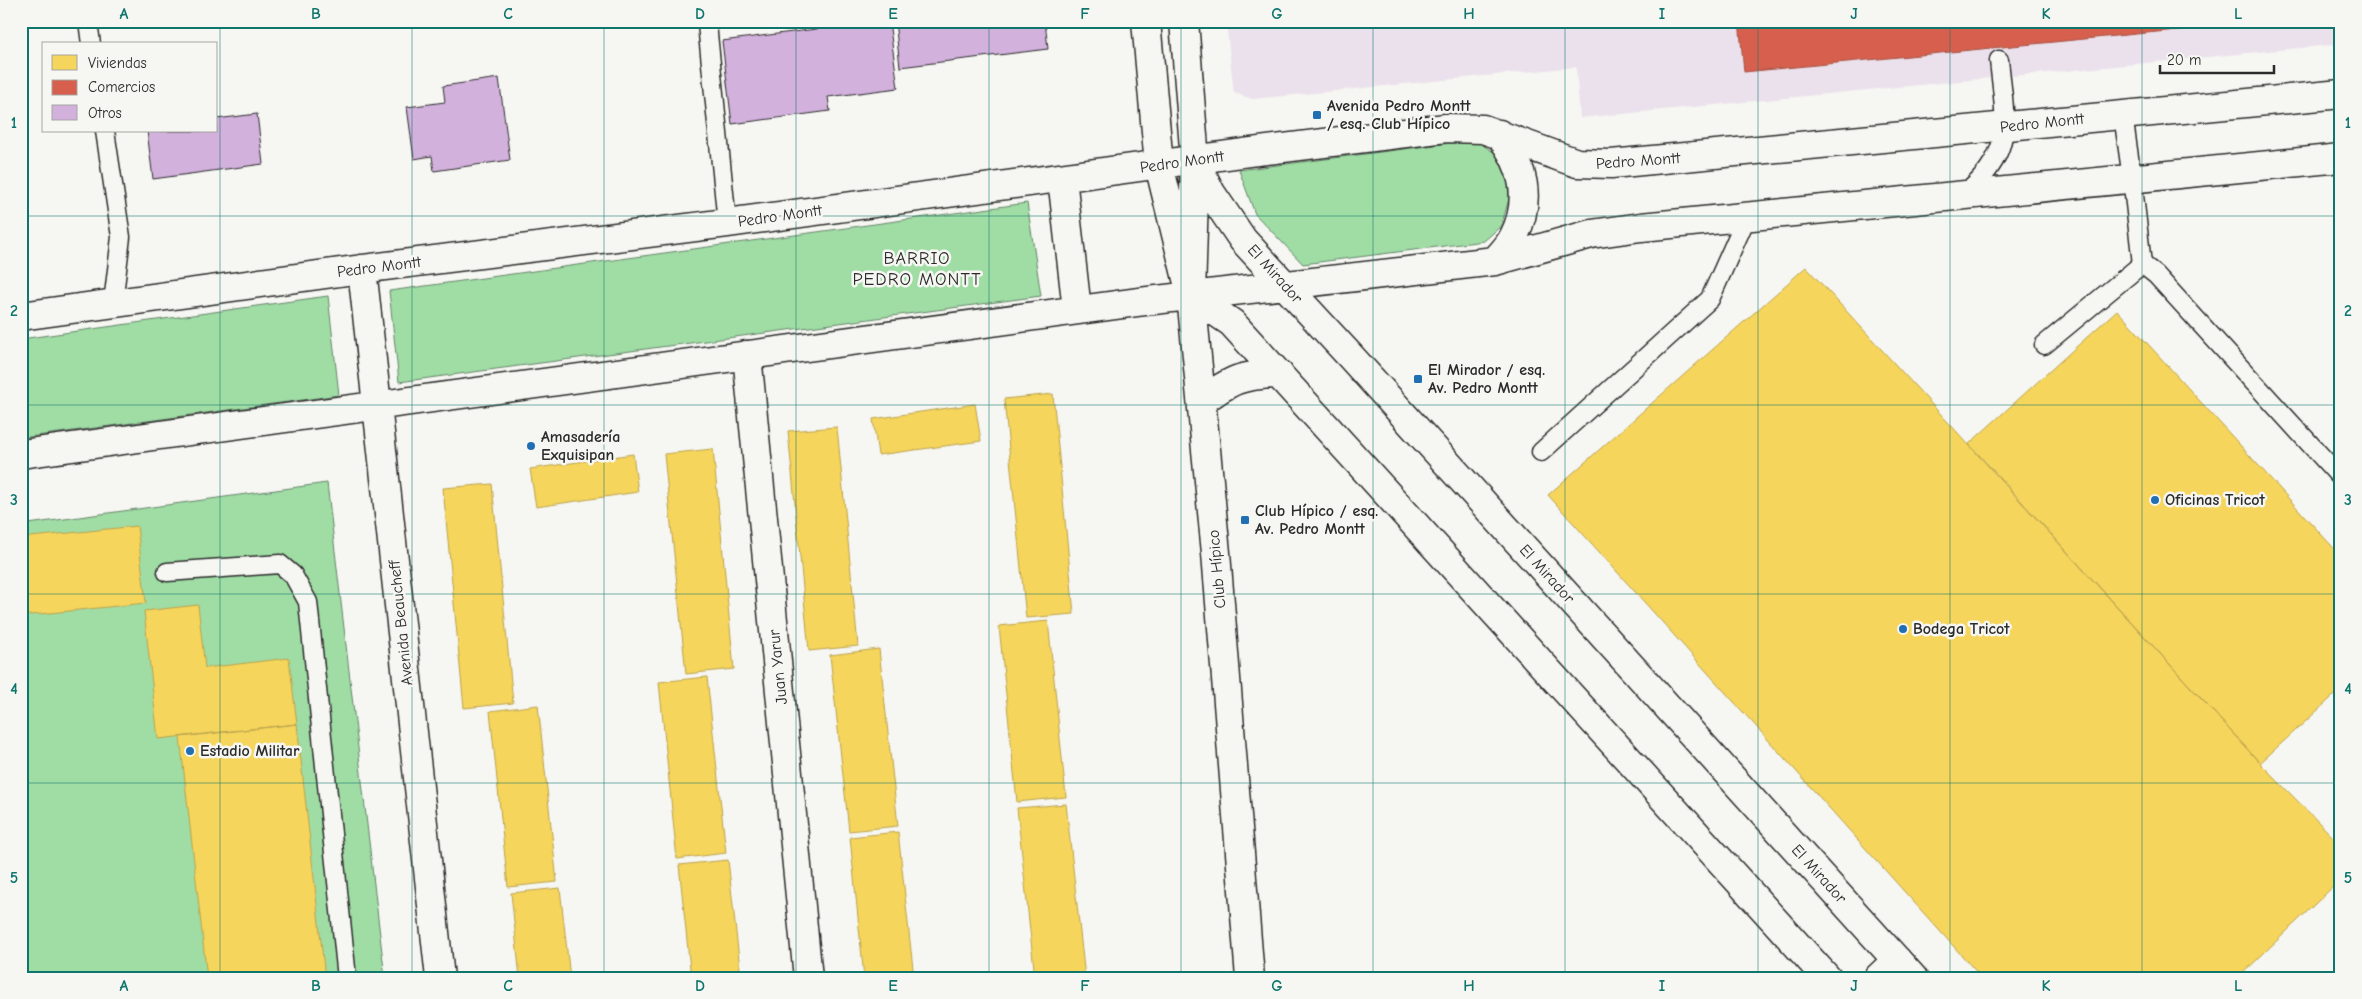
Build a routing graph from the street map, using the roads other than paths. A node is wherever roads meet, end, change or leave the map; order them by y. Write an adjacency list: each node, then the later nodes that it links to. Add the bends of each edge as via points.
1 (88, 21): 5 (lane)
2 (1146, 21): 14 (main road)
3 (1184, 21): 13 (main road, Club Hípico)
4 (707, 24): 19 (lane)
5 (91, 42)
6 (1999, 60): 9 (lane)
7 (2341, 94): 8 (main road, Pedro Montt)
8 (2123, 115): 9 (main road, Pedro Montt); 16 (lane)
9 (2005, 127): 11 (main road, Pedro Montt, via 1593,165 1564,159); 17 (lane, via 1989,169)
10 (105, 132): 25 (lane, via 121,237)
11 (1499, 134): 13 (main road, Pedro Montt, via 1446,128); 20 (main road, via 1518,163 1525,198 1522,218 1514,237)
12 (2341, 158): 16 (main road)
13 (1195, 161): 14 (main road, Pedro Montt); 23 (main road, El Mirador, via 1226,217); 24 (main road, Club Hípico)
14 (1159, 165): 15 (main road, Pedro Montt); 24 (main road)
15 (1062, 178): 19 (main road, Pedro Montt); 26 (main road)
16 (2132, 178): 17 (main road); 21 (lane)
17 (1964, 195): 18 (main road)
18 (1747, 216): 20 (main road, via 1592,234); 33 (lane, via 1710,299)
19 (727, 223): 22 (main road, Pedro Montt)
20 (1495, 261): 23 (main road)
21 (2142, 264): 28 (lane); 35 (lane, via 2156,275)
22 (362, 269): 25 (main road, Pedro Montt); 32 (main road, Avenida Beaucheff)
23 (1283, 284): 24 (main road); 37 (main road, El Mirador, via 1366,372)
24 (1191, 295): 26 (main road); 30 (main road, via 1232,323); 31 (main road, Club Hípico)
25 (113, 303): 27 (main road, Pedro Montt)
26 (1077, 310): 29 (main road)
27 (21, 316)
28 (2044, 345)
29 (747, 355): 32 (main road); 40 (main road, Juan Yarur)
30 (1279, 374): 31 (main road, via 1244,376); 42 (main road)
31 (1202, 401): 41 (main road, Club Hípico)
32 (377, 406): 34 (main road); 39 (main road, Avenida Beaucheff)
33 (1540, 452)
34 (21, 454)
35 (2341, 478)
36 (167, 572): 38 (lane, via 280,564 293,575 308,602)
37 (1896, 972)
38 (347, 978)
39 (440, 978)
40 (808, 978)
41 (1250, 978)
42 (1827, 978)

